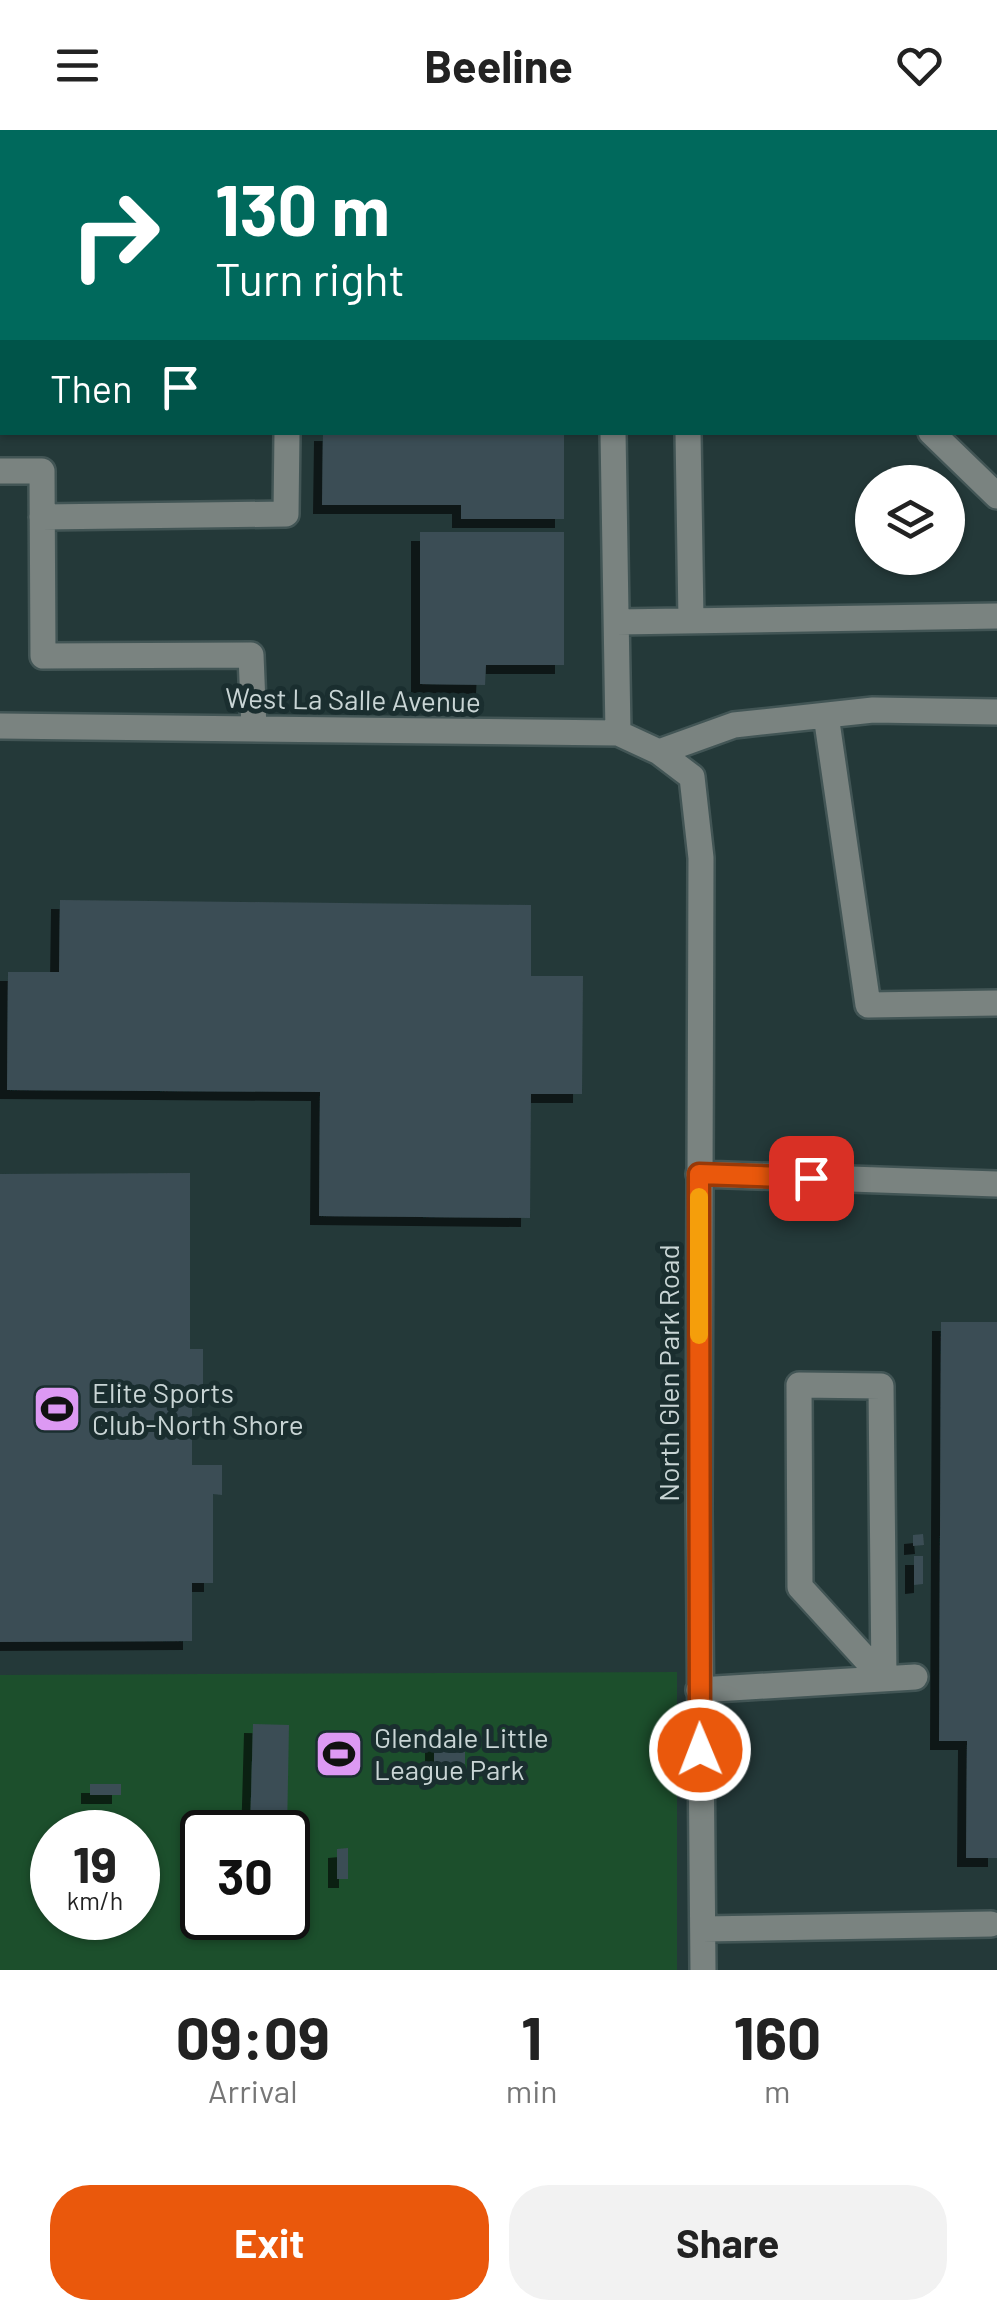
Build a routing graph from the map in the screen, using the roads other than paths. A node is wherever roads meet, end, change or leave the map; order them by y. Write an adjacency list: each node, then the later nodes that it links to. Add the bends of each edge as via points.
1 (287, 435): 7 (street, via 286,514)
2 (614, 435): 10 (street)
3 (688, 435): 9 (street)
4 (934, 435): 6 (street)
5 (0, 471): 7 (street, via 42,471)
6 (997, 496)
7 (42, 517): 14 (street, via 44,656 251,655)
8 (997, 616): 9 (street)
9 (691, 620): 10 (street)
10 (618, 622): 15 (street)
11 (997, 712): 12 (street)
12 (826, 715): 16 (street, via 734,725); 18 (street, via 868,1005)
13 (0, 726): 14 (street, West La Salle Avenue)
14 (254, 729): 15 (street, West La Salle Avenue)
15 (618, 733): 16 (street, West La Salle Avenue)
16 (659, 752): 17 (street, West La Salle Avenue)
17 (692, 777): 19 (street, North Glen Park Road, via 701,858)
18 (997, 1003)
19 (699, 1174): 20 (street); 23 (street, North Glen Park Road)
20 (997, 1184)
21 (915, 1677): 22 (street)
22 (884, 1679): 22 (street, via 881,1386 799,1386 800,1586); 23 (street)
23 (699, 1690): 25 (street, North Glen Park Road)
24 (991, 1924): 25 (street)
25 (703, 1930): 26 (street, North Glen Park Road)
26 (704, 1970)

